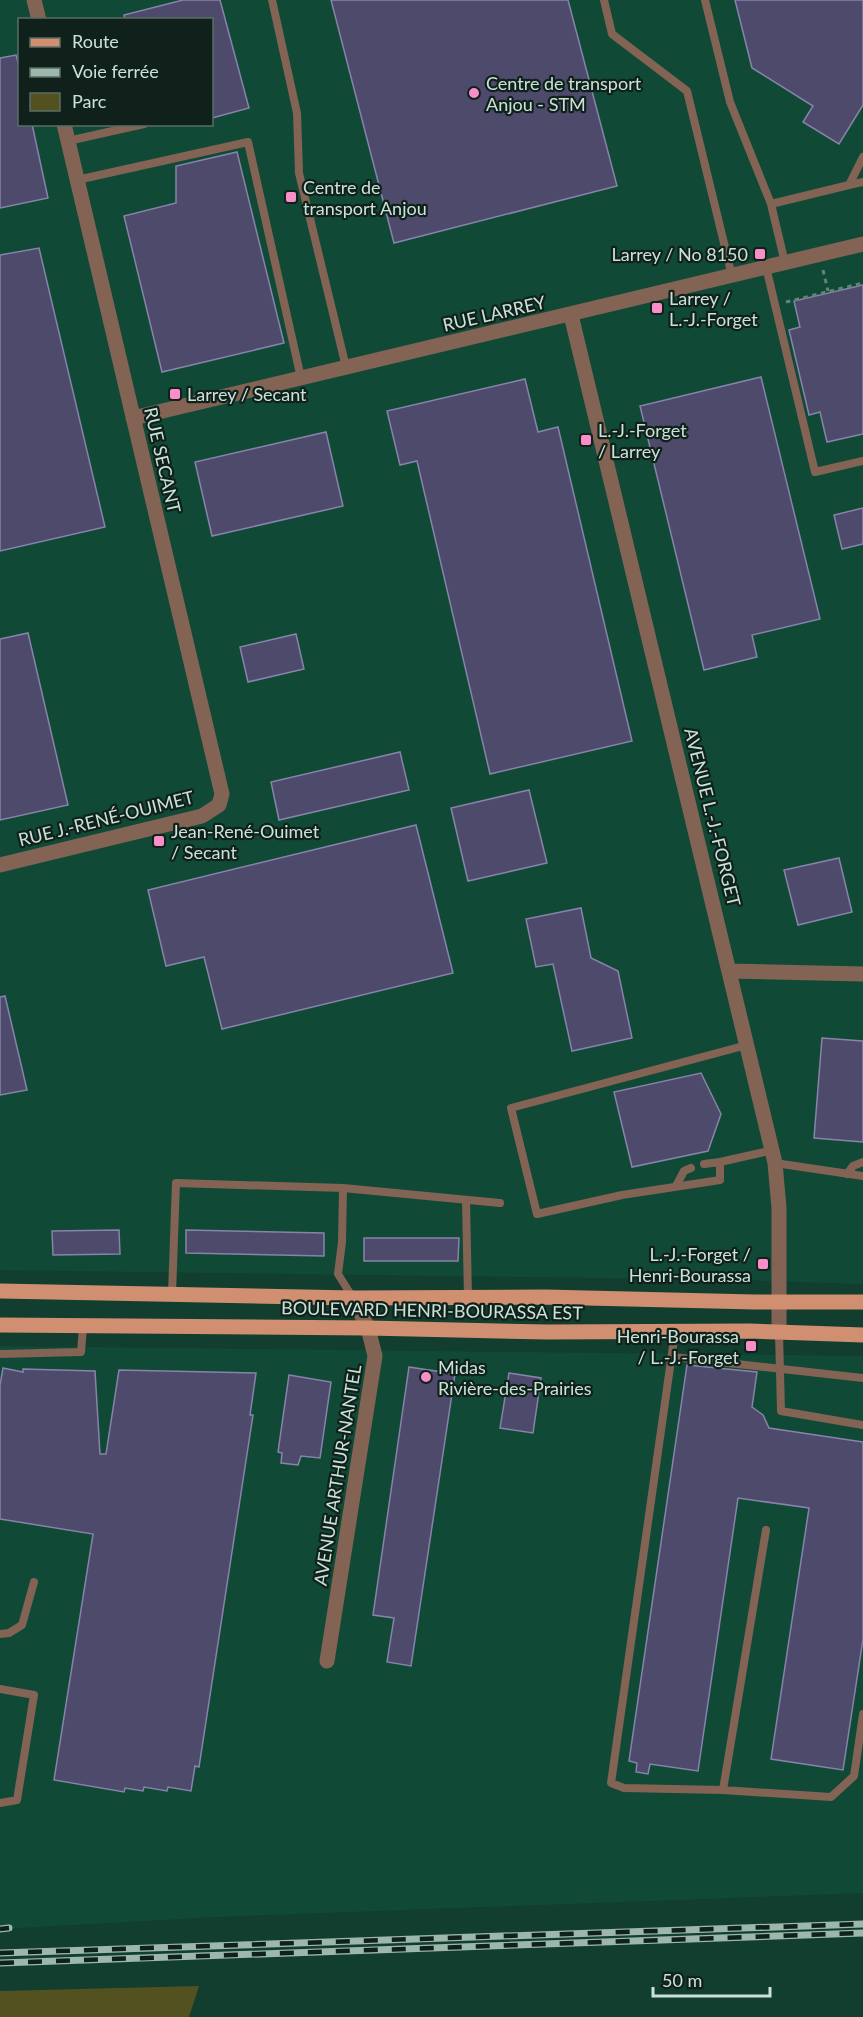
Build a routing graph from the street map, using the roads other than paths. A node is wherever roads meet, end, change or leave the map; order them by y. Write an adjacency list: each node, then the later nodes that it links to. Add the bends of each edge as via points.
1 (34, 0): 5 (street)
2 (273, 0): 19 (lane, via 297,113 299,173)
3 (603, 0): 17 (lane, via 612,34 687,91)
4 (705, 0): 13 (lane, via 730,102)
5 (38, 18)
6 (64, 126): 8 (street, RUE SECANT)
7 (135, 126): 8 (lane)
8 (68, 141): 10 (street, RUE SECANT)
9 (863, 158): 12 (lane)
10 (77, 180): 20 (lane, via 248,142); 21 (street, RUE SECANT)
11 (863, 182): 12 (lane)
12 (849, 185): 13 (lane)
13 (771, 204): 15 (lane)
14 (863, 244): 15 (street, RUE LARREY)
15 (785, 263): 16 (street, RUE LARREY)
16 (766, 267): 17 (street, RUE LARREY); 22 (lane, via 815,472)
17 (732, 276): 18 (street, RUE LARREY)
18 (571, 315): 19 (street, RUE LARREY); 25 (street, AVENUE L.-J.-FORGET)
19 (346, 367): 20 (street, RUE LARREY)
20 (301, 378): 21 (street, RUE LARREY)
21 (134, 418): 23 (street, RUE SECANT, via 222,794)
22 (863, 461)
23 (219, 805): 24 (street, RUE J.-RENÉ-OUIMET, via 202,816)
24 (0, 865)
25 (730, 971): 26 (street); 27 (street, AVENUE L.-J.-FORGET)
26 (863, 974)
27 (747, 1046): 28 (street, AVENUE L.-J.-FORGET); 35 (lane, via 511,1108 537,1214)
28 (774, 1156): 29 (lane); 33 (lane); 43 (street, AVENUE L.-J.-FORGET, via 779,1208)
29 (720, 1162): 31 (lane); 35 (lane, via 720,1180)
30 (863, 1162): 33 (lane)
31 (704, 1164)
32 (692, 1168): 35 (lane, via 684,1171)
33 (847, 1174): 34 (lane)
34 (863, 1176)
35 (676, 1186)
36 (343, 1188): 37 (lane); 40 (lane, via 176,1183); 41 (lane, via 338,1274)
37 (466, 1201): 38 (lane); 42 (lane)
38 (500, 1203)
39 (0, 1291): 40 (main road, BOULEVARD HENRI-BOURASSA EST)
40 (172, 1294): 41 (main road, BOULEVARD HENRI-BOURASSA EST)
41 (352, 1298): 42 (main road, BOULEVARD HENRI-BOURASSA EST); 47 (street, AVENUE ARTHUR-NANTEL)
42 (468, 1298): 43 (main road, BOULEVARD HENRI-BOURASSA EST)
43 (778, 1302): 44 (main road, BOULEVARD HENRI-BOURASSA EST); 49 (street, AVENUE L.-J.-FORGET)
44 (863, 1302)
45 (0, 1325): 46 (main road, BOULEVARD HENRI-BOURASSA EST)
46 (83, 1327): 47 (main road, BOULEVARD HENRI-BOURASSA EST); 51 (lane, via 81,1352)
47 (368, 1328): 48 (main road, BOULEVARD HENRI-BOURASSA EST); 59 (street, AVENUE ARTHUR-NANTEL, via 375,1356)
48 (675, 1332): 49 (main road, BOULEVARD HENRI-BOURASSA EST); 52 (lane)
49 (779, 1333): 50 (main road, BOULEVARD HENRI-BOURASSA EST); 53 (lane)
50 (863, 1335)
51 (0, 1354)
52 (673, 1357): 53 (lane); 62 (lane, via 611,1783 624,1788)
53 (780, 1368): 54 (lane); 55 (lane, via 781,1412)
54 (863, 1378)
55 (863, 1425)
56 (766, 1530): 62 (lane)
57 (34, 1582): 58 (lane, via 22,1625)
58 (0, 1634)
59 (327, 1661)
60 (0, 1689): 63 (lane, via 34,1695 17,1800)
61 (863, 1714): 62 (lane, via 854,1776 831,1797)
62 (723, 1790)
63 (0, 1803)

